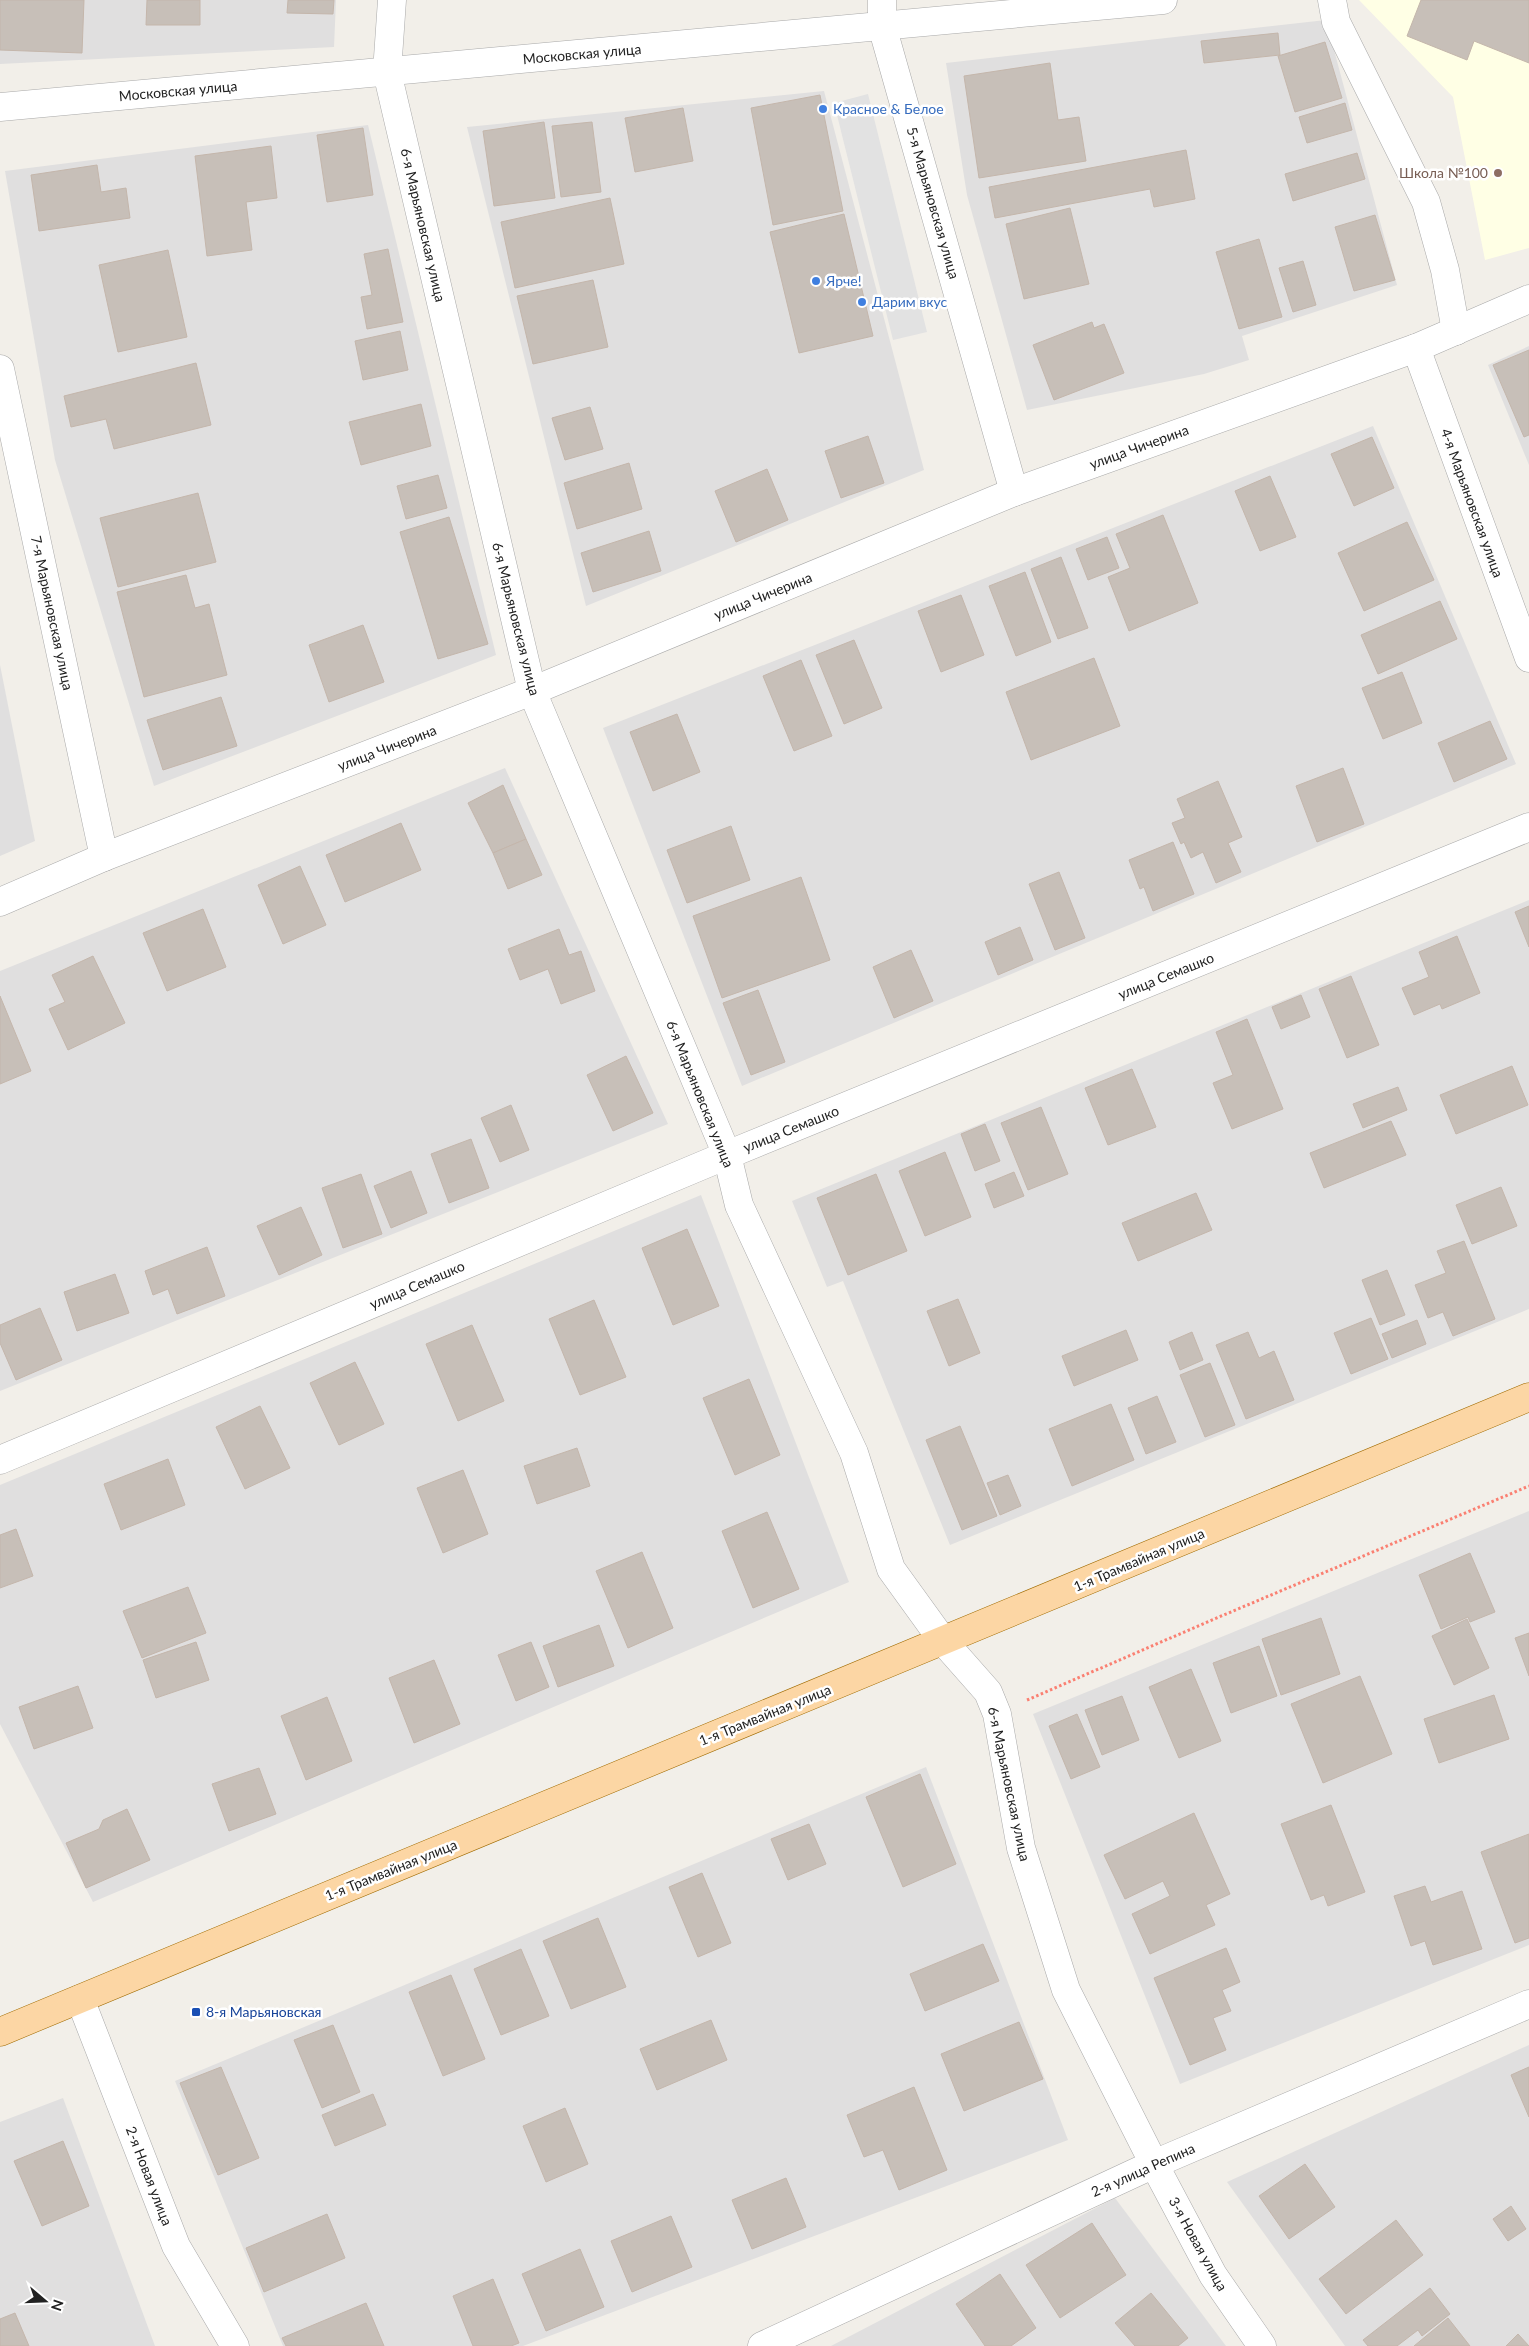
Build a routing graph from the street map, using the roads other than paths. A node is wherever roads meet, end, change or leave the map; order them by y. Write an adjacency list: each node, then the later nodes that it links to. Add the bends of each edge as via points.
1 (392, 0): 5 (street, 6-я Марьяновская улица)
2 (1163, 0): 4 (street, Московская улица)
3 (1332, 0): 8 (street, via 1336,22 1426,202 1445,270)
4 (882, 13): 5 (street, Московская улица); 11 (street, 5-я Марьяновская улица)
5 (387, 72): 6 (street, Московская улица); 13 (street, 6-я Марьяновская улица)
6 (0, 107)
7 (1529, 300): 8 (street, улица Чичерина)
8 (1456, 331): 9 (street, улица Чичерина)
9 (1416, 348): 11 (street, улица Чичерина); 12 (street, 4-я Марьяновская улица)
10 (0, 369): 15 (street, 7-я Марьяновская улица)
11 (1014, 492): 13 (street, улица Чичерина)
12 (1529, 658)
13 (532, 692): 15 (street, улица Чичерина); 17 (street, 6-я Марьяновская улица)
14 (1529, 828): 17 (street, улица Семашко)
15 (104, 857): 16 (street, улица Чичерина)
16 (0, 902)
17 (727, 1155): 19 (street, улица Семашко); 20 (street, 6-я Марьяновская улица, via 739,1205 854,1453 891,1569)
18 (1529, 1397): 20 (main road, 1-я Трамвайная улица)
19 (0, 1460)
20 (943, 1641): 21 (main road, 1-я Трамвайная улица); 24 (street, 6-я Марьяновская улица, via 988,1692 997,1714 1021,1848 1066,1990)
21 (80, 1999): 23 (main road, 1-я Трамвайная улица); 25 (street, 2-я Новая улица, via 176,2246)
22 (1529, 2004): 24 (street, 2-я улица Репина)
23 (0, 2032)
24 (1154, 2164): 26 (street, 2-я улица Репина); 27 (street, 3-я Новая улица, via 1213,2275)
25 (235, 2346)
26 (762, 2346)
27 (1262, 2346)

